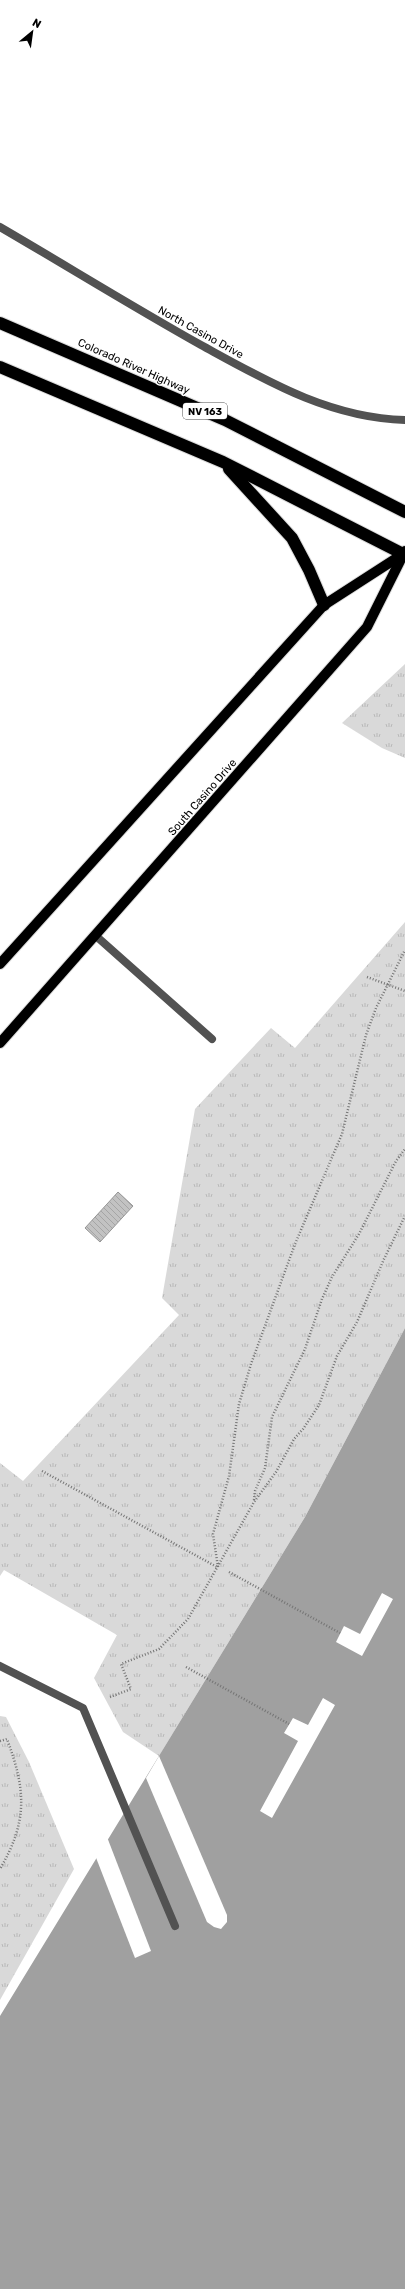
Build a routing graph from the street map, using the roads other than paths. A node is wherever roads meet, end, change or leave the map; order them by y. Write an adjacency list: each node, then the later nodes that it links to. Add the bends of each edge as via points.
1 (0, 227): 4 (street, North Casino Drive, via 143,313 297,396 331,408 366,416)
2 (0, 323): 6 (highway, Colorado River Highway / NV 163, via 225,420)
3 (0, 367): 5 (highway)
4 (405, 420)
5 (223, 462): 7 (highway); 8 (highway, via 292,538)
6 (405, 512)
7 (404, 554): 8 (main road); 9 (main road, South Casino Drive, via 367,627)
8 (324, 605): 10 (main road)
9 (96, 936): 11 (street); 12 (main road, South Casino Drive)
10 (0, 964)
11 (212, 1039)
12 (0, 1043)
13 (0, 1666): 14 (street, via 83,1708)
14 (175, 1926)

